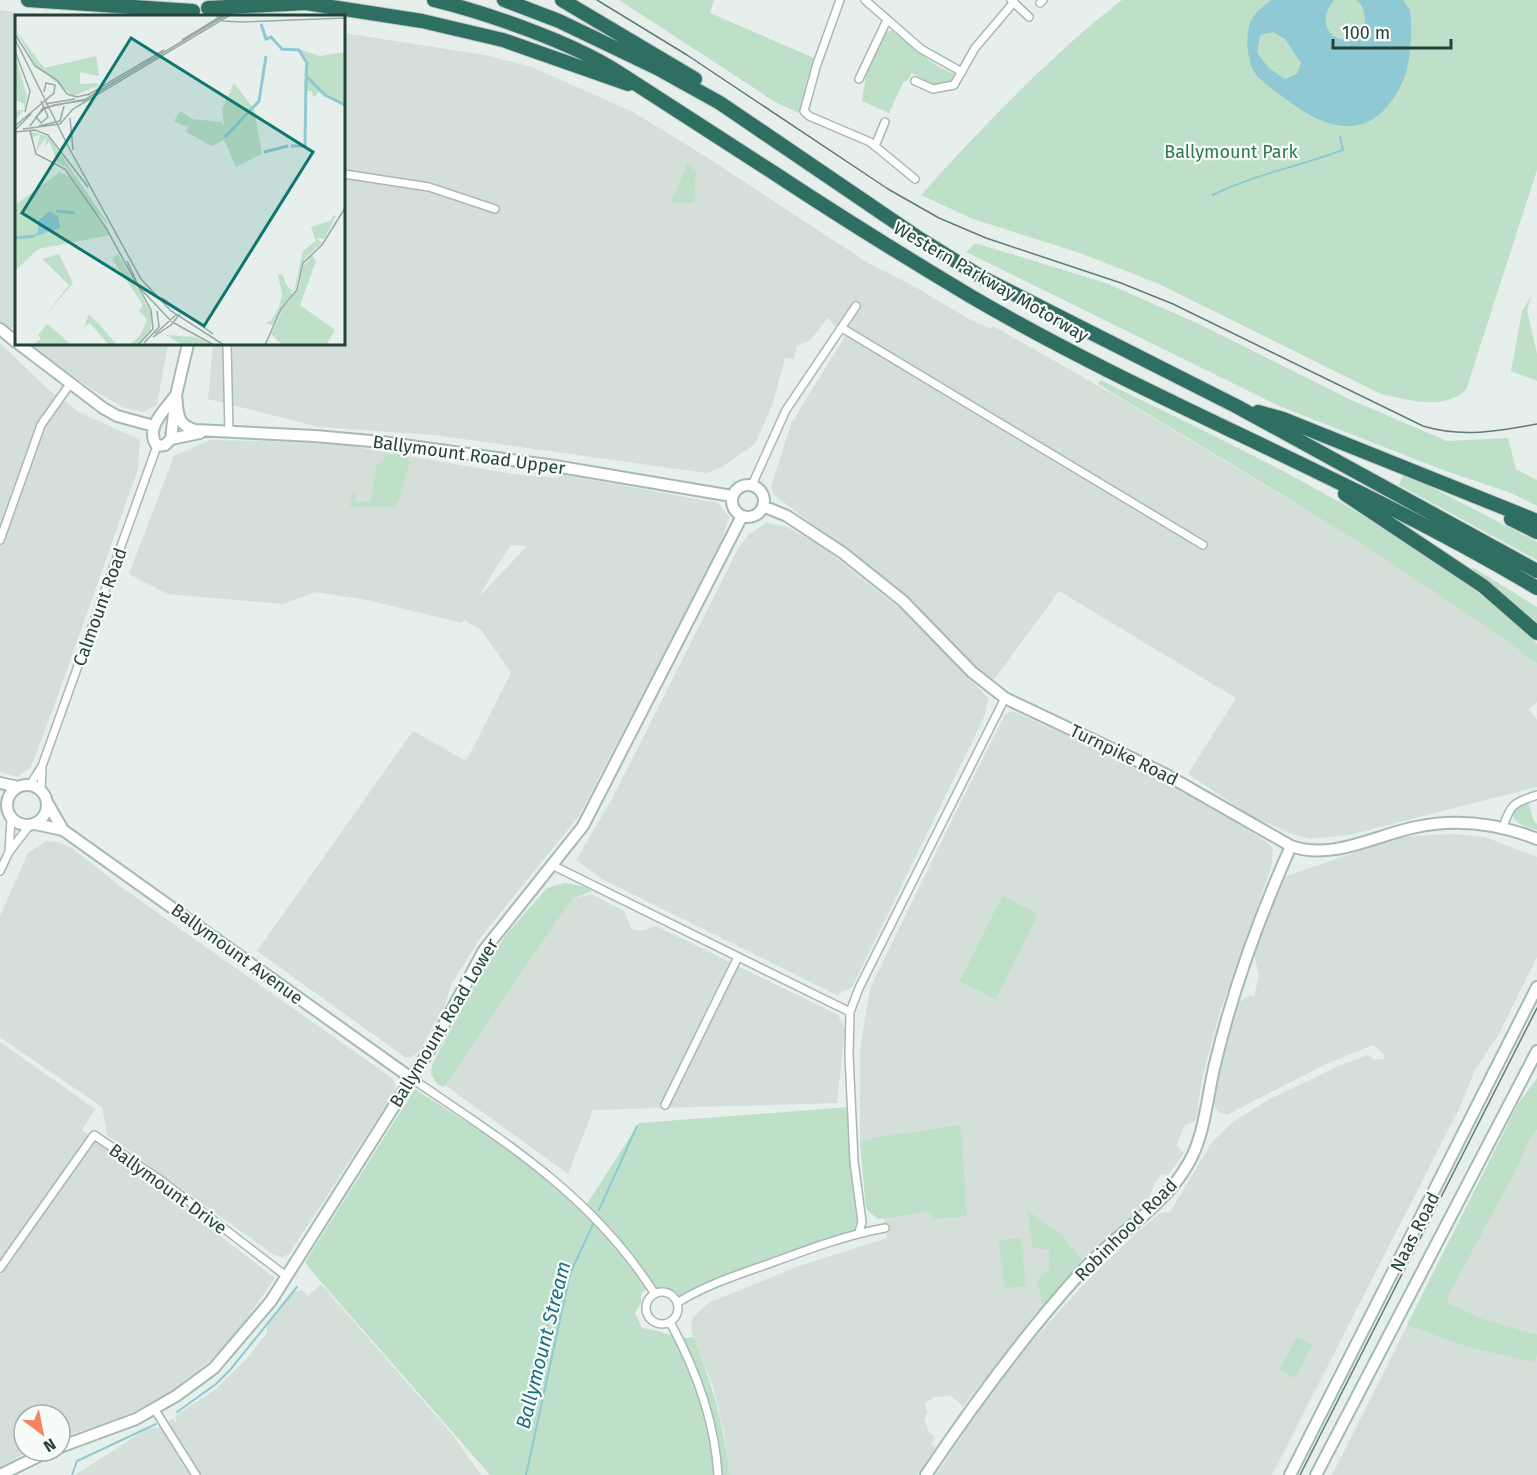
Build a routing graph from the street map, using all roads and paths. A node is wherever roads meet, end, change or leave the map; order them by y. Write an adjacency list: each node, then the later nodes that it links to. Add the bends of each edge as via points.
1 (28, 0): 8 (highway)
2 (434, 0): 19 (highway, Western Parkway Motorway, via 563,45 615,70)
3 (504, 0): 20 (highway, Western Parkway Motorway, via 559,21)
4 (562, 0): 20 (highway, via 704,84)
5 (840, 0): 22 (street, via 804,111)
6 (865, 0): 15 (street)
7 (1012, 1): 13 (street); 16 (street)
8 (62, 3): 10 (highway); 11 (highway)
9 (209, 8): 10 (street); 12 (highway, via 306,3)
10 (193, 9)
11 (136, 15)
12 (394, 16): 14 (highway); 19 (highway, via 503,40)
13 (1029, 16)
14 (345, 18)
15 (887, 20): 16 (street, via 921,49); 17 (street)
16 (962, 72): 18 (street, via 954,85 945,88 933,89)
17 (859, 79)
18 (915, 81)
19 (633, 84): 41 (highway, Western Parkway Motorway, via 974,298)
20 (720, 103): 35 (highway, Western Parkway Motorway, via 983,278)
21 (885, 122): 22 (street)
22 (875, 146): 24 (street)
23 (345, 174): 25 (street, via 429,187)
24 (915, 179)
25 (495, 208)
26 (856, 306): 27 (street)
27 (842, 328): 42 (street, via 786,410); 50 (street)
28 (0, 329): 29 (street)
29 (15, 341)
30 (21, 345): 33 (street)
31 (188, 345): 34 (street)
32 (227, 345): 38 (street)
33 (70, 384): 36 (street, via 117,416); 49 (street, via 41,425)
34 (176, 395): 36 (street); 37 (street, Ballymount Road Upper, via 182,426); 39 (street)
35 (1236, 405): 43 (highway, via 1283,419); 51 (highway, Western Parkway Motorway)
36 (154, 426): 40 (street, via 151,438)
37 (204, 432): 38 (street, Ballymount Road Upper); 39 (street, Ballymount Road Upper)
38 (229, 432): 44 (street, Ballymount Road Upper, via 382,442)
39 (171, 439): 40 (street, Ballymount Road Upper)
40 (157, 446): 55 (street, Calmount Road)
41 (1276, 451): 52 (highway, Western Parkway Motorway); 53 (highway, via 1465,574)
42 (752, 485): 44 (street, via 740,486); 45 (street, via 761,490)
43 (1454, 489): 47 (highway); 48 (highway)
44 (732, 496): 46 (street, via 733,507)
45 (763, 506): 46 (street, via 753,516); 54 (street, Turnpike Road, via 787,516 843,553 903,601 972,672)
46 (742, 516): 70 (street, Ballymount Road Lower, via 599,798)
47 (1537, 521)
48 (1537, 532)
49 (0, 540)
50 (1203, 545)
51 (1537, 571)
52 (1537, 588)
53 (1537, 633)
54 (1005, 698): 68 (street, Turnpike Road, via 1165,774); 74 (street)
55 (42, 766): 57 (street, Calmount Road); 58 (street, Calmount Road)
56 (0, 783): 57 (street)
57 (24, 786): 58 (street); 62 (street, via 9,795)
58 (41, 790): 61 (street)
59 (0, 794): 62 (street)
60 (1537, 795): 65 (street, via 1510,807)
61 (47, 802): 64 (street, via 45,815); 66 (street, Ballymount Avenue)
62 (7, 807): 63 (street)
63 (11, 819): 64 (street); 69 (street)
64 (32, 825): 66 (street, Ballymount Avenue); 69 (street)
65 (1503, 827): 67 (street, Turnpike Road); 68 (street, Turnpike Road, via 1442,823 1322,851 1305,852)
66 (63, 830): 76 (street, Ballymount Avenue)
67 (1537, 839)
68 (1291, 846): 91 (street, Robinhood Road, via 1237,982 1188,1164 1172,1188 1083,1270 1043,1317 983,1390)
69 (9, 852): 71 (street)
70 (554, 866): 72 (street); 76 (street, Ballymount Road Lower, via 484,950)
71 (0, 871)
72 (738, 957): 74 (street); 77 (street)
73 (1537, 987): 92 (street, Naas Road)
74 (850, 1012): 79 (street, via 850,1093 862,1222)
75 (1537, 1051): 93 (street, Naas Road)
76 (411, 1078): 81 (street, Ballymount Road Lower); 82 (street, via 527,1158 574,1197 621,1245)
77 (665, 1106)
78 (885, 1228): 79 (street)
79 (859, 1232): 83 (street, via 742,1274)
80 (0, 1268): 81 (street, Ballymount Drive, via 94,1135 162,1181)
81 (286, 1276): 85 (street, Ballymount Road Lower, via 256,1320 214,1368)
82 (656, 1294): 83 (street, via 666,1293); 84 (street, via 647,1303 648,1314 656,1323)
83 (677, 1303): 84 (street, via 677,1313)
84 (670, 1322): 90 (street, via 703,1398)
85 (155, 1410): 86 (street, Ballymount Road Lower); 89 (street)
86 (72, 1442)
87 (24, 1463): 88 (street)
88 (0, 1475)
89 (196, 1475)
90 (718, 1475)
91 (926, 1475)
92 (1290, 1475)
93 (1316, 1475)

